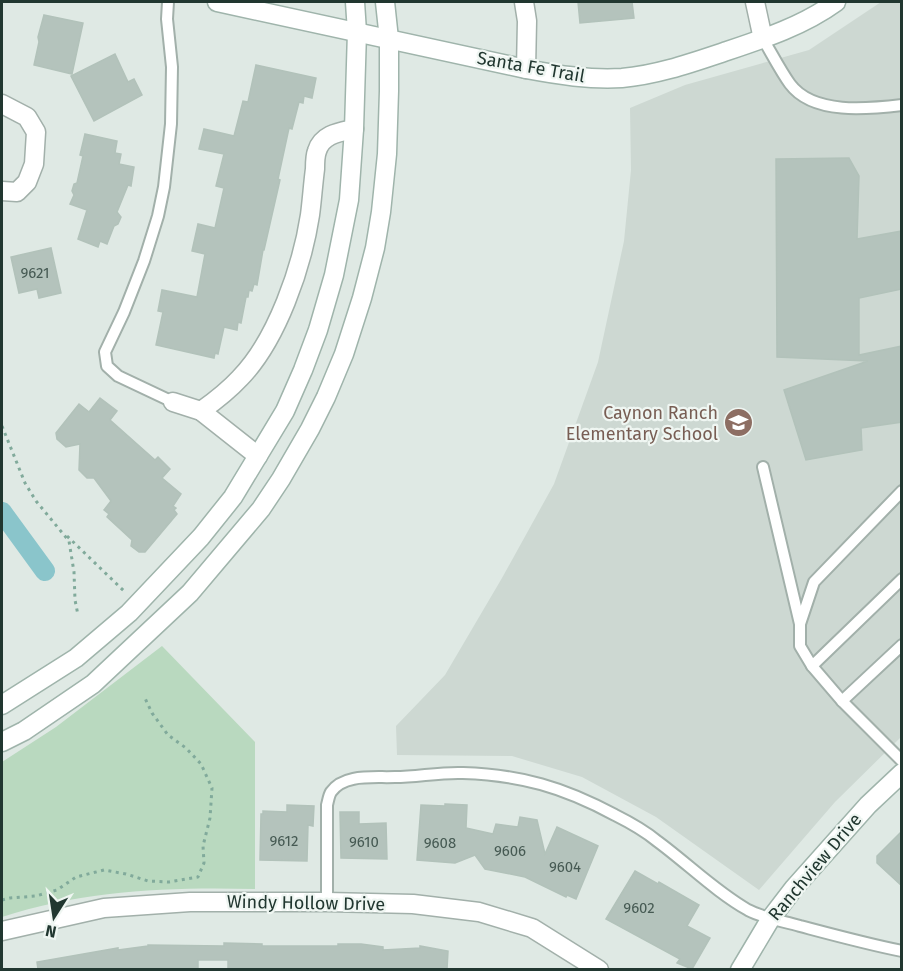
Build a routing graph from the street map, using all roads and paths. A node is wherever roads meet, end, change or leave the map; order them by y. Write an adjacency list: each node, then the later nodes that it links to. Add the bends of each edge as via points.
1 (168, 2): 16 (lane, via 171,124 164,187 144,261 105,352 106,366 118,376)
2 (217, 2): 8 (street, Santa Fe Trail)
3 (355, 2): 8 (street)
4 (385, 2): 9 (street)
5 (524, 2): 11 (street)
6 (755, 2): 10 (street)
7 (836, 2): 10 (street, Santa Fe Trail, via 819,14)
8 (357, 32): 9 (street, Santa Fe Trail); 14 (street)
9 (389, 39): 11 (street, Santa Fe Trail); 32 (street, via 387,154 375,248 344,354 310,429 261,509 190,592 93,684)
10 (763, 39): 11 (street, Santa Fe Trail, via 691,63 622,78); 13 (lane, via 791,86 811,102 834,107)
11 (526, 69)
12 (2, 104): 15 (street, via 27,117 36,132 34,164 27,182 17,192)
13 (902, 105)
14 (354, 129): 17 (street, via 324,139 317,151 301,256 273,329 242,377); 19 (street, via 349,200 334,275 303,370 285,411)
15 (2, 191)
16 (173, 402): 17 (street)
17 (201, 411): 19 (street)
18 (2, 426): 22 (path, via 25,483)
19 (258, 456): 31 (street, via 201,537 129,613 76,658)
20 (763, 467): 26 (lane)
21 (902, 491): 26 (lane, via 814,582)
22 (60, 528): 24 (path); 25 (path, via 69,541)
23 (902, 579): 28 (lane)
24 (127, 594)
25 (78, 615)
26 (800, 624): 28 (lane, via 800,646)
27 (902, 645): 30 (lane)
28 (812, 666): 30 (lane)
29 (144, 696): 35 (path, via 168,735 201,764 212,788 204,863 198,877 148,882 104,870 76,877 57,890)
30 (842, 701): 33 (lane)
31 (2, 705)
32 (2, 742)
33 (902, 761)
34 (902, 773): 37 (street, Ranchview Drive, via 868,805)
35 (2, 900)
36 (327, 902): 37 (lane, via 330,793 354,779 461,772 530,781 590,801 656,839 749,910); 38 (street, Windy Hollow Drive, via 190,902 104,909); 40 (street, Windy Hollow Drive, via 413,904 478,912 532,928)
37 (771, 918): 39 (lane); 41 (street, Ranchview Drive)
38 (2, 931)
39 (902, 951)
40 (598, 969)
41 (740, 969)

